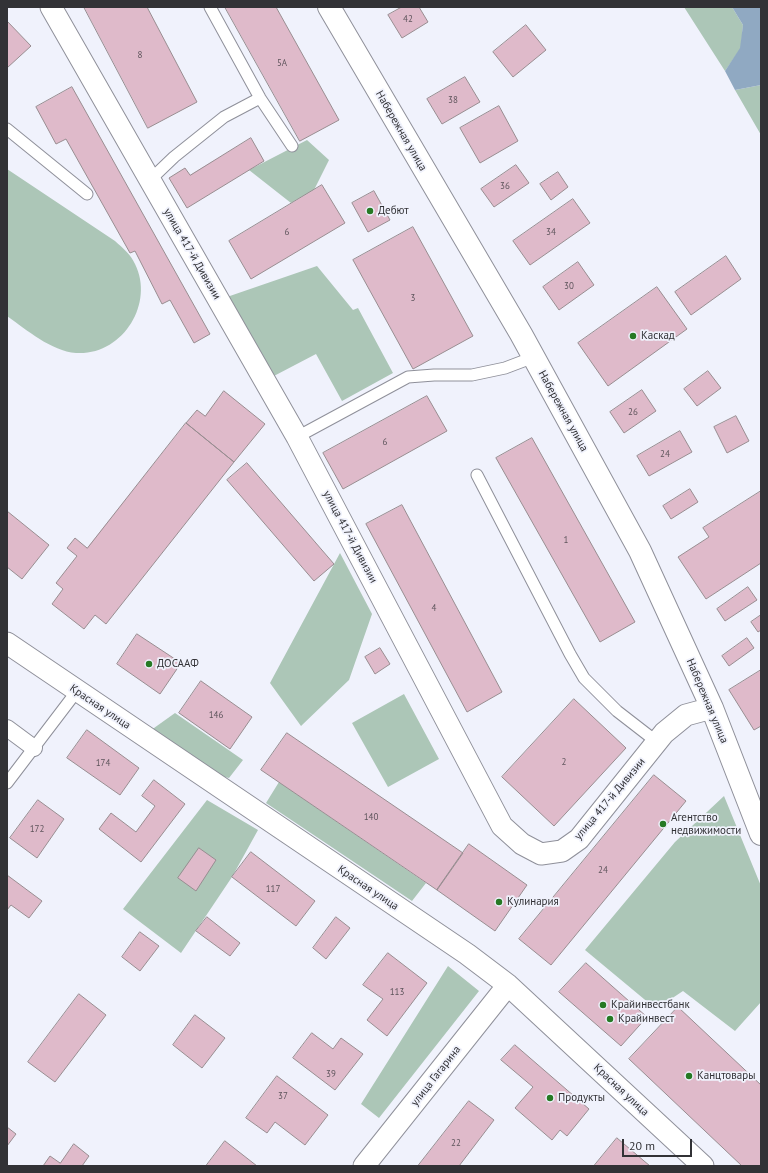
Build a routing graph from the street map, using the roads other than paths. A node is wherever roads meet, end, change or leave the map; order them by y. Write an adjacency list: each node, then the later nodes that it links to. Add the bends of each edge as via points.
1 (51, 7): 7 (street, улица 417-й Дивизии)
2 (210, 7): 4 (lane)
3 (329, 7): 9 (street, Набережная улица)
4 (260, 98): 6 (lane); 7 (lane, via 224,117)
5 (7, 129): 8 (lane)
6 (292, 146)
7 (150, 180): 10 (street, улица 417-й Дивизии)
8 (87, 194)
9 (534, 357): 10 (lane, via 505,368 472,375 408,377); 14 (street, Набережная улица, via 640,551)
10 (297, 437): 16 (street, улица 417-й Дивизии, via 502,826 522,844 541,854 562,851 579,839)
11 (477, 475): 16 (lane, via 584,678 617,711)
12 (7, 643): 13 (street, Красная улица)
13 (77, 691): 17 (lane); 20 (street, Красная улица, via 467,954)
14 (712, 708): 16 (street, улица 417-й Дивизии, via 686,715); 19 (street, Набережная улица)
15 (7, 728): 17 (street)
16 (657, 742)
17 (34, 748): 18 (lane)
18 (7, 783)
19 (761, 834)
20 (508, 985): 21 (street, улица Гагарина); 22 (street, Красная улица)
21 (364, 1166)
22 (703, 1166)

